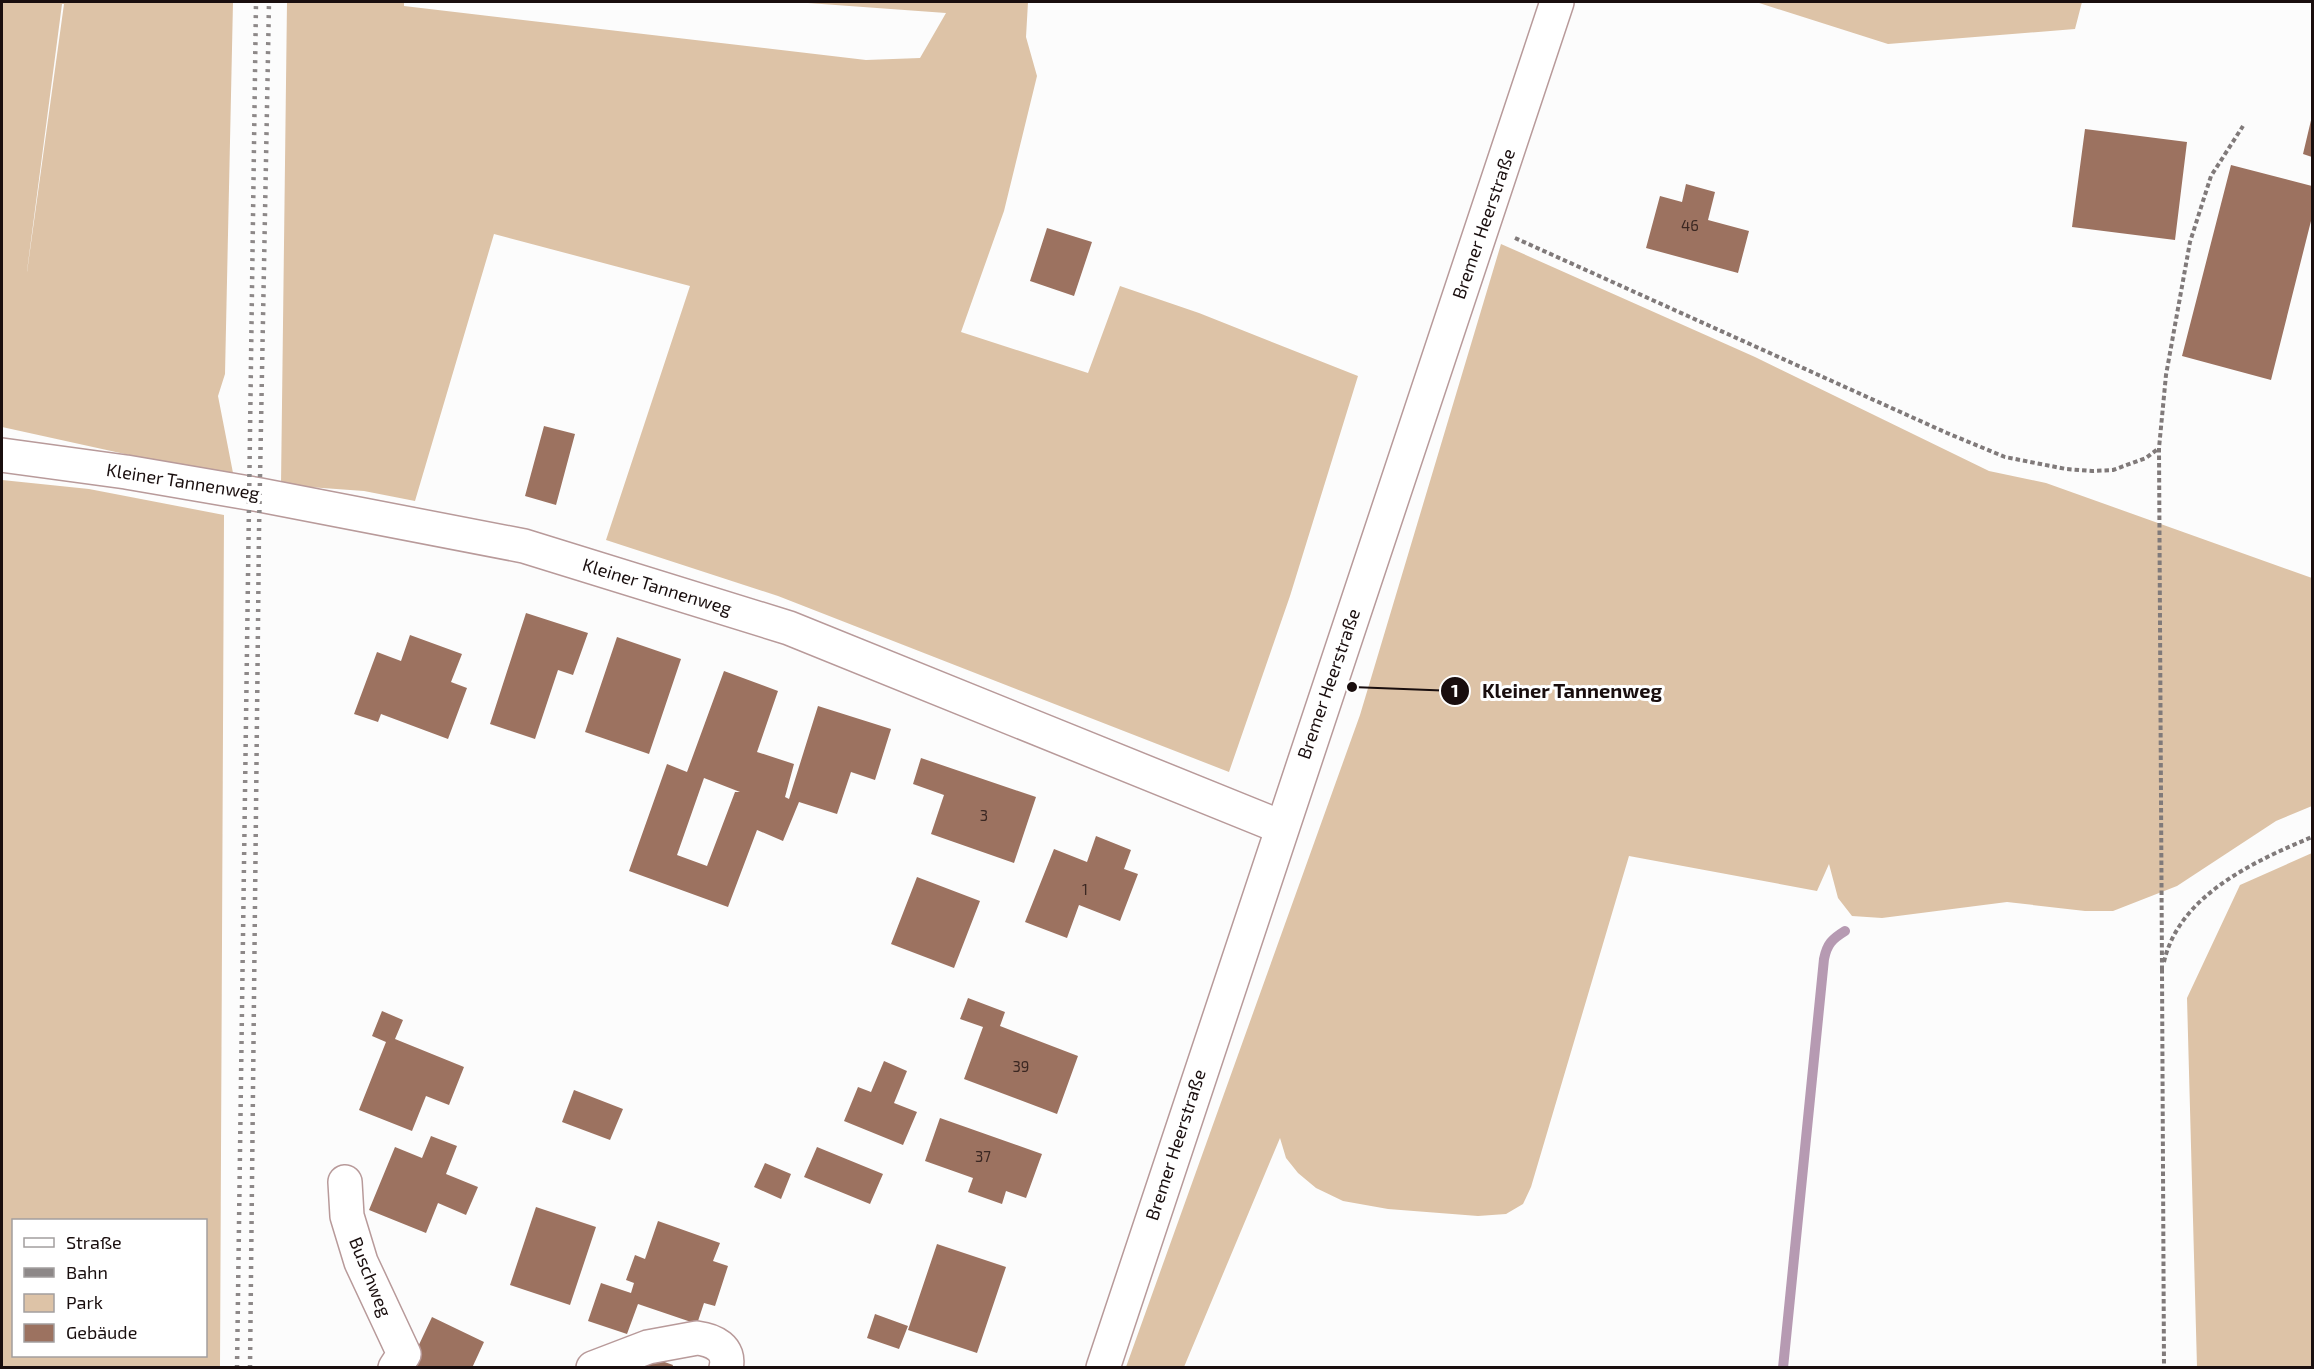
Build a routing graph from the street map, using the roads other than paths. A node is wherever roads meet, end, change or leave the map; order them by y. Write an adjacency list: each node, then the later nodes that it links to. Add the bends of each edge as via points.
1 (1557, 2): 3 (street, Bremer Heerstraße)
2 (2, 455): 3 (street, Kleiner Tannenweg, via 260,495 524,546 789,627)
3 (1281, 827): 8 (street, Bremer Heerstraße)
4 (345, 1182): 5 (street, Buschweg, via 347,1216 361,1262 404,1354)
5 (395, 1368)
6 (593, 1368): 7 (street, via 648,1347 697,1338 722,1347)
7 (726, 1368)
8 (1103, 1368)

